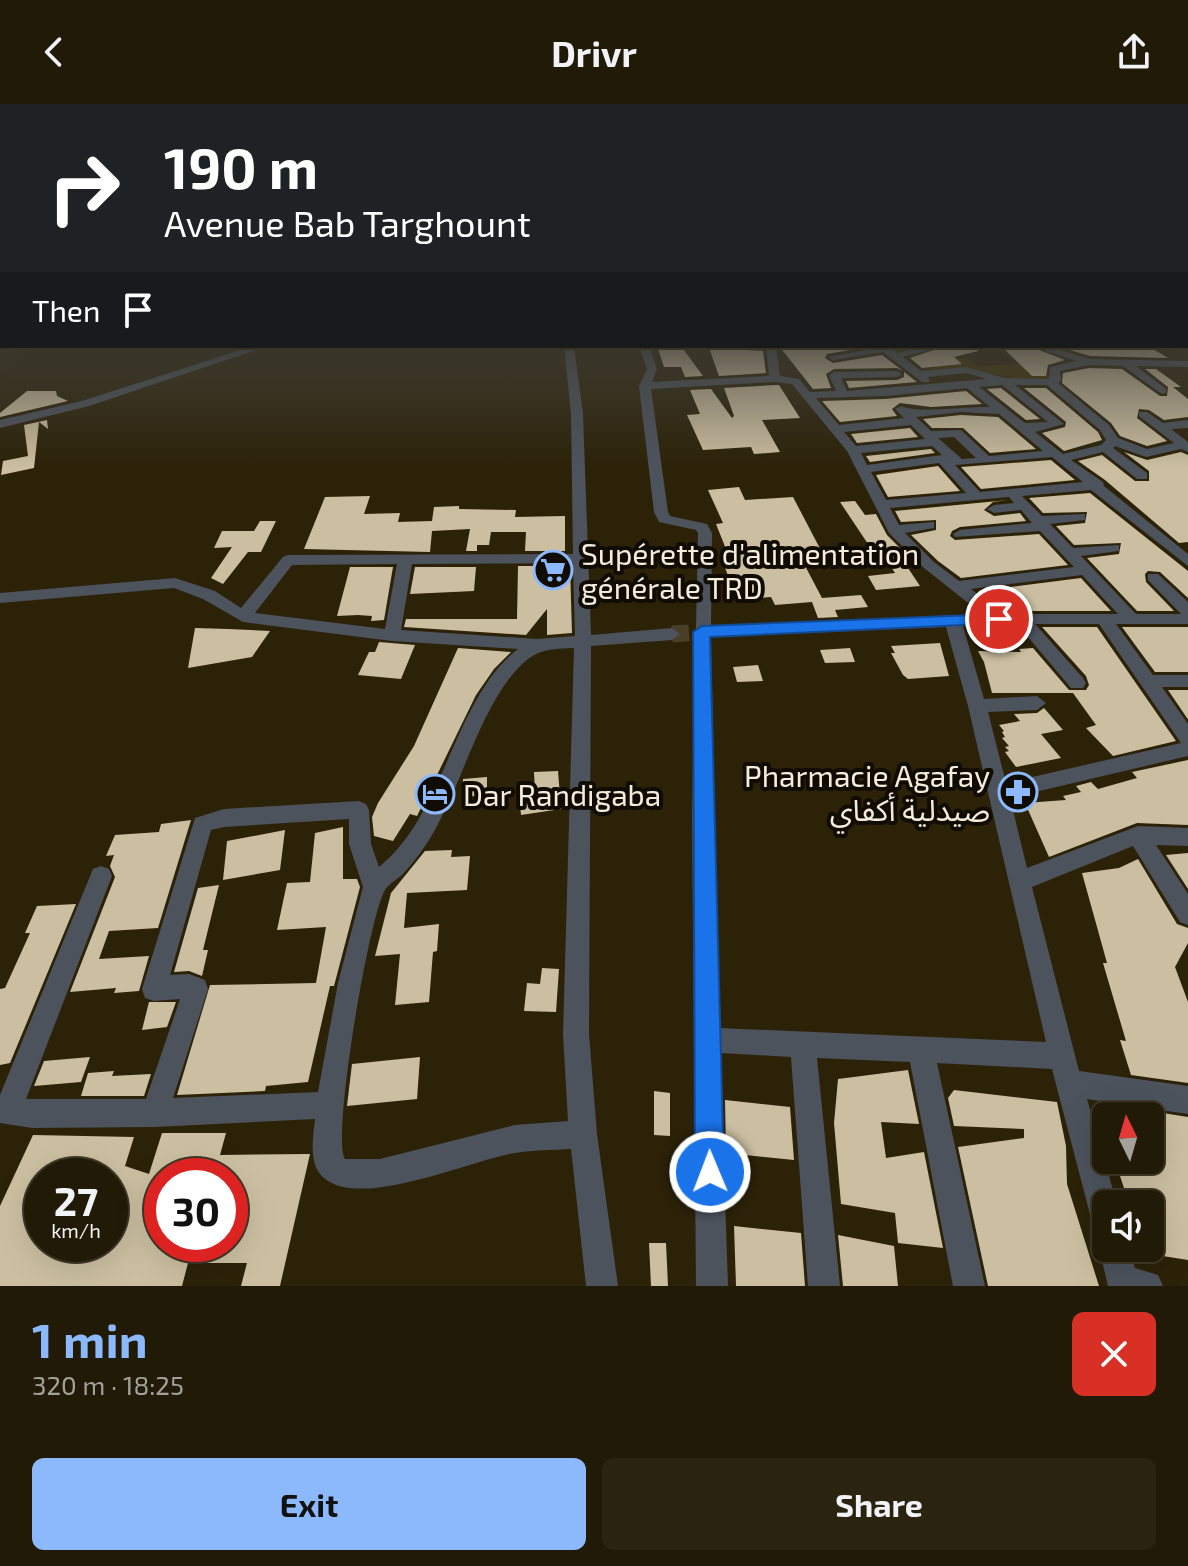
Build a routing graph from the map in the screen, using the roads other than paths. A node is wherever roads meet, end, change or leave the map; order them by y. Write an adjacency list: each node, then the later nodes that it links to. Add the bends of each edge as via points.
1 (223, 359): 29 (street, via 85,404)
2 (571, 359): 58 (street)
3 (649, 359): 17 (street, via 652,369)
4 (773, 359): 13 (street)
5 (900, 359): 12 (street)
6 (1079, 359): 8 (street)
7 (1123, 361): 8 (street); 9 (street); 19 (street)
8 (1089, 362): 15 (street, via 1054,369 1056,380)
9 (1188, 364)
10 (946, 372): 12 (street); 14 (street, via 969,371); 16 (street)
11 (897, 374): 20 (street, via 834,375)
12 (920, 374): 18 (street)
13 (775, 379): 17 (street); 21 (street, via 795,381)
14 (1004, 381): 15 (street); 16 (street); 31 (street, via 1058,424)
15 (1050, 382): 35 (street, via 1105,428)
16 (966, 385): 18 (street); 25 (street)
17 (645, 386): 73 (street, via 661,512 664,519 695,523 705,533)
18 (933, 388): 22 (street)
19 (1162, 391)
20 (843, 394): 21 (street); 22 (street)
21 (809, 395): 24 (street)
22 (890, 398): 24 (street); 28 (street)
23 (928, 402): 26 (street)
24 (820, 408): 33 (street)
25 (1002, 411): 26 (street); 31 (street)
26 (938, 412): 28 (street)
27 (1143, 414): 32 (street)
28 (910, 418): 33 (street); 34 (street)
29 (0, 424)
30 (1188, 424): 32 (street)
31 (1021, 426): 38 (street)
32 (1160, 427): 36 (street)
33 (837, 429): 37 (street)
34 (932, 438): 37 (street); 39 (street); 40 (street, via 957,433)
35 (1109, 445): 36 (street, via 1146,453); 38 (street); 42 (street)
36 (1186, 446)
37 (853, 450): 41 (street)
38 (1059, 456): 40 (street); 43 (street)
39 (947, 459): 40 (street); 41 (street); 45 (street)
40 (986, 460)
41 (863, 469): 46 (street)
42 (1142, 476)
43 (1098, 485): 44 (street); 55 (street)
44 (1012, 493): 45 (street); 47 (street)
45 (976, 496): 46 (street)
46 (881, 505): 52 (street)
47 (1024, 506): 48 (street); 50 (street)
48 (994, 509)
49 (1080, 517): 50 (street)
50 (1041, 524): 53 (street); 57 (street)
51 (929, 525): 52 (street)
52 (894, 530): 63 (street)
53 (960, 534)
54 (1188, 544): 55 (street)
55 (1171, 547): 60 (street)
56 (1114, 548): 57 (street)
57 (1069, 553): 61 (street)
58 (582, 558): 59 (street); 76 (street)
59 (405, 559): 66 (street, via 288,560); 75 (street)
60 (1188, 561)
61 (1085, 570): 63 (street); 70 (street)
62 (1153, 577): 65 (street)
63 (957, 586): 67 (street)
64 (0, 598): 66 (street, via 175,583 209,595)
65 (1188, 611)
66 (243, 617): 75 (street)
67 (999, 619): 68 (street); 72 (street)
68 (1021, 619): 69 (street); 80 (street)
69 (1104, 619): 70 (street); 78 (street)
70 (1132, 619): 71 (street)
71 (1188, 619)
72 (953, 621): 73 (street); 82 (street)
73 (702, 632): 92 (street)
74 (672, 634): 76 (street)
75 (392, 635): 77 (street)
76 (583, 642): 77 (street); 101 (street, via 576,985)
77 (537, 645): 90 (street, via 527,649 504,677 469,735 429,821)
78 (1148, 681): 79 (street); 83 (street)
79 (1188, 681)
80 (1077, 683)
81 (1037, 703): 82 (street)
82 (977, 706): 85 (street)
83 (1188, 738)
84 (1188, 749): 85 (street)
85 (997, 793): 89 (street)
86 (1138, 835): 87 (street); 89 (street); 91 (street)
87 (1188, 837)
88 (101, 876): 99 (street)
89 (1018, 882): 95 (street)
90 (374, 886): 98 (street); 100 (street, via 360,844 359,810 224,818 202,824 154,989 196,989)
91 (1187, 911)
92 (707, 1040): 93 (street); 106 (street)
93 (803, 1044): 94 (street); 107 (street)
94 (921, 1050): 95 (street); 108 (street)
95 (1062, 1056): 96 (street)
96 (1069, 1083): 97 (street); 102 (street)
97 (1188, 1100)
98 (328, 1105): 100 (street); 101 (street, via 326,1154 331,1166 358,1175 515,1139)
99 (4, 1110): 100 (street)
100 (155, 1113)
101 (583, 1134): 105 (street)
102 (1098, 1190)
103 (1121, 1262): 104 (street)
104 (1132, 1285)
105 (602, 1286)
106 (712, 1286)
107 (824, 1286)
108 (969, 1286)

